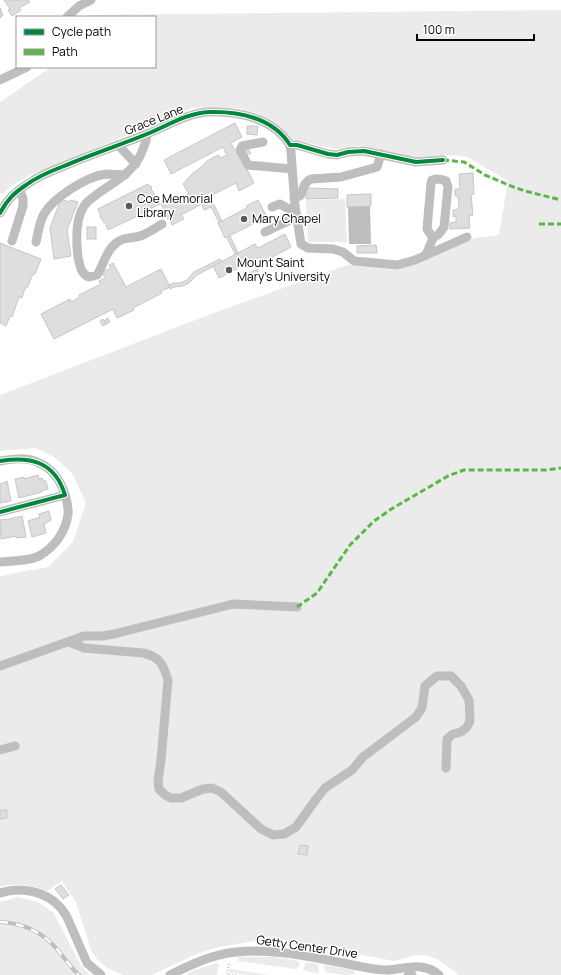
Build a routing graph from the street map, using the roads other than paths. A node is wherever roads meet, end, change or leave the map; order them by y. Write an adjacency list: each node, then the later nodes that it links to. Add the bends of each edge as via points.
1 (91, 0): 2 (street)
2 (68, 16)
3 (25, 68): 4 (street)
4 (0, 80)
5 (147, 134): 7 (street, Grace Lane); 8 (street, Grace Lane, via 196,113 231,113 246,115 272,126); 11 (street)
6 (263, 142): 12 (street, via 242,146 240,150 248,166)
7 (118, 145): 11 (street); 14 (street, Grace Lane, via 44,174)
8 (290, 145): 9 (street, via 337,155 364,151); 12 (street)
9 (381, 154): 10 (street, via 416,162); 15 (street, via 377,167 333,178 311,179 304,185 300,196)
10 (443, 160)
11 (136, 164): 13 (street)
12 (292, 169): 15 (street)
13 (125, 175): 20 (street, via 92,197 79,216 78,254 83,273 90,277 96,275 116,243 143,235); 25 (street, via 105,174 84,181 60,197 45,212)
14 (19, 190): 18 (street, Grace Lane, via 10,197); 24 (street, via 23,206)
15 (294, 197): 17 (street)
16 (272, 207): 17 (street, via 280,204 288,209)
17 (295, 208): 19 (street)
18 (0, 213)
19 (296, 217): 21 (street); 26 (street, via 301,244 308,248 343,252 354,262 397,265)
20 (162, 224)
21 (265, 232)
22 (467, 237): 26 (street)
23 (432, 238): 23 (street, via 444,227 448,187 442,179 434,179 431,183 427,229); 26 (street)
24 (12, 241)
25 (36, 242)
26 (426, 255)
27 (0, 461): 28 (street, via 26,459 37,462 57,477)
28 (65, 495): 29 (street); 30 (street, via 69,512 53,546 38,556)
29 (0, 512)
30 (0, 562)
31 (297, 607): 32 (street, via 233,604 114,634 84,636)
32 (69, 642): 33 (street); 36 (street, via 84,648 143,653 160,660 168,680 158,781 160,789 171,798 181,798 212,788 221,792 261,830 273,835 284,834 296,827 325,788 352,770 363,757 416,717 422,708 425,686 437,676 451,676 462,686 469,700 470,721 467,727 447,740)
33 (0, 666)
34 (15, 746): 35 (street)
35 (0, 750)
36 (446, 768)
37 (0, 893): 39 (street, via 12,890 31,891 56,902 67,917 88,963)
38 (385, 973): 40 (street, Getty Center Drive, via 280,953 247,951 214,956); 43 (street, Getty Center Drive, via 415,966 433,970)
39 (101, 975)
40 (170, 975)
41 (408, 975): 42 (street)
42 (412, 975)
43 (439, 975)

